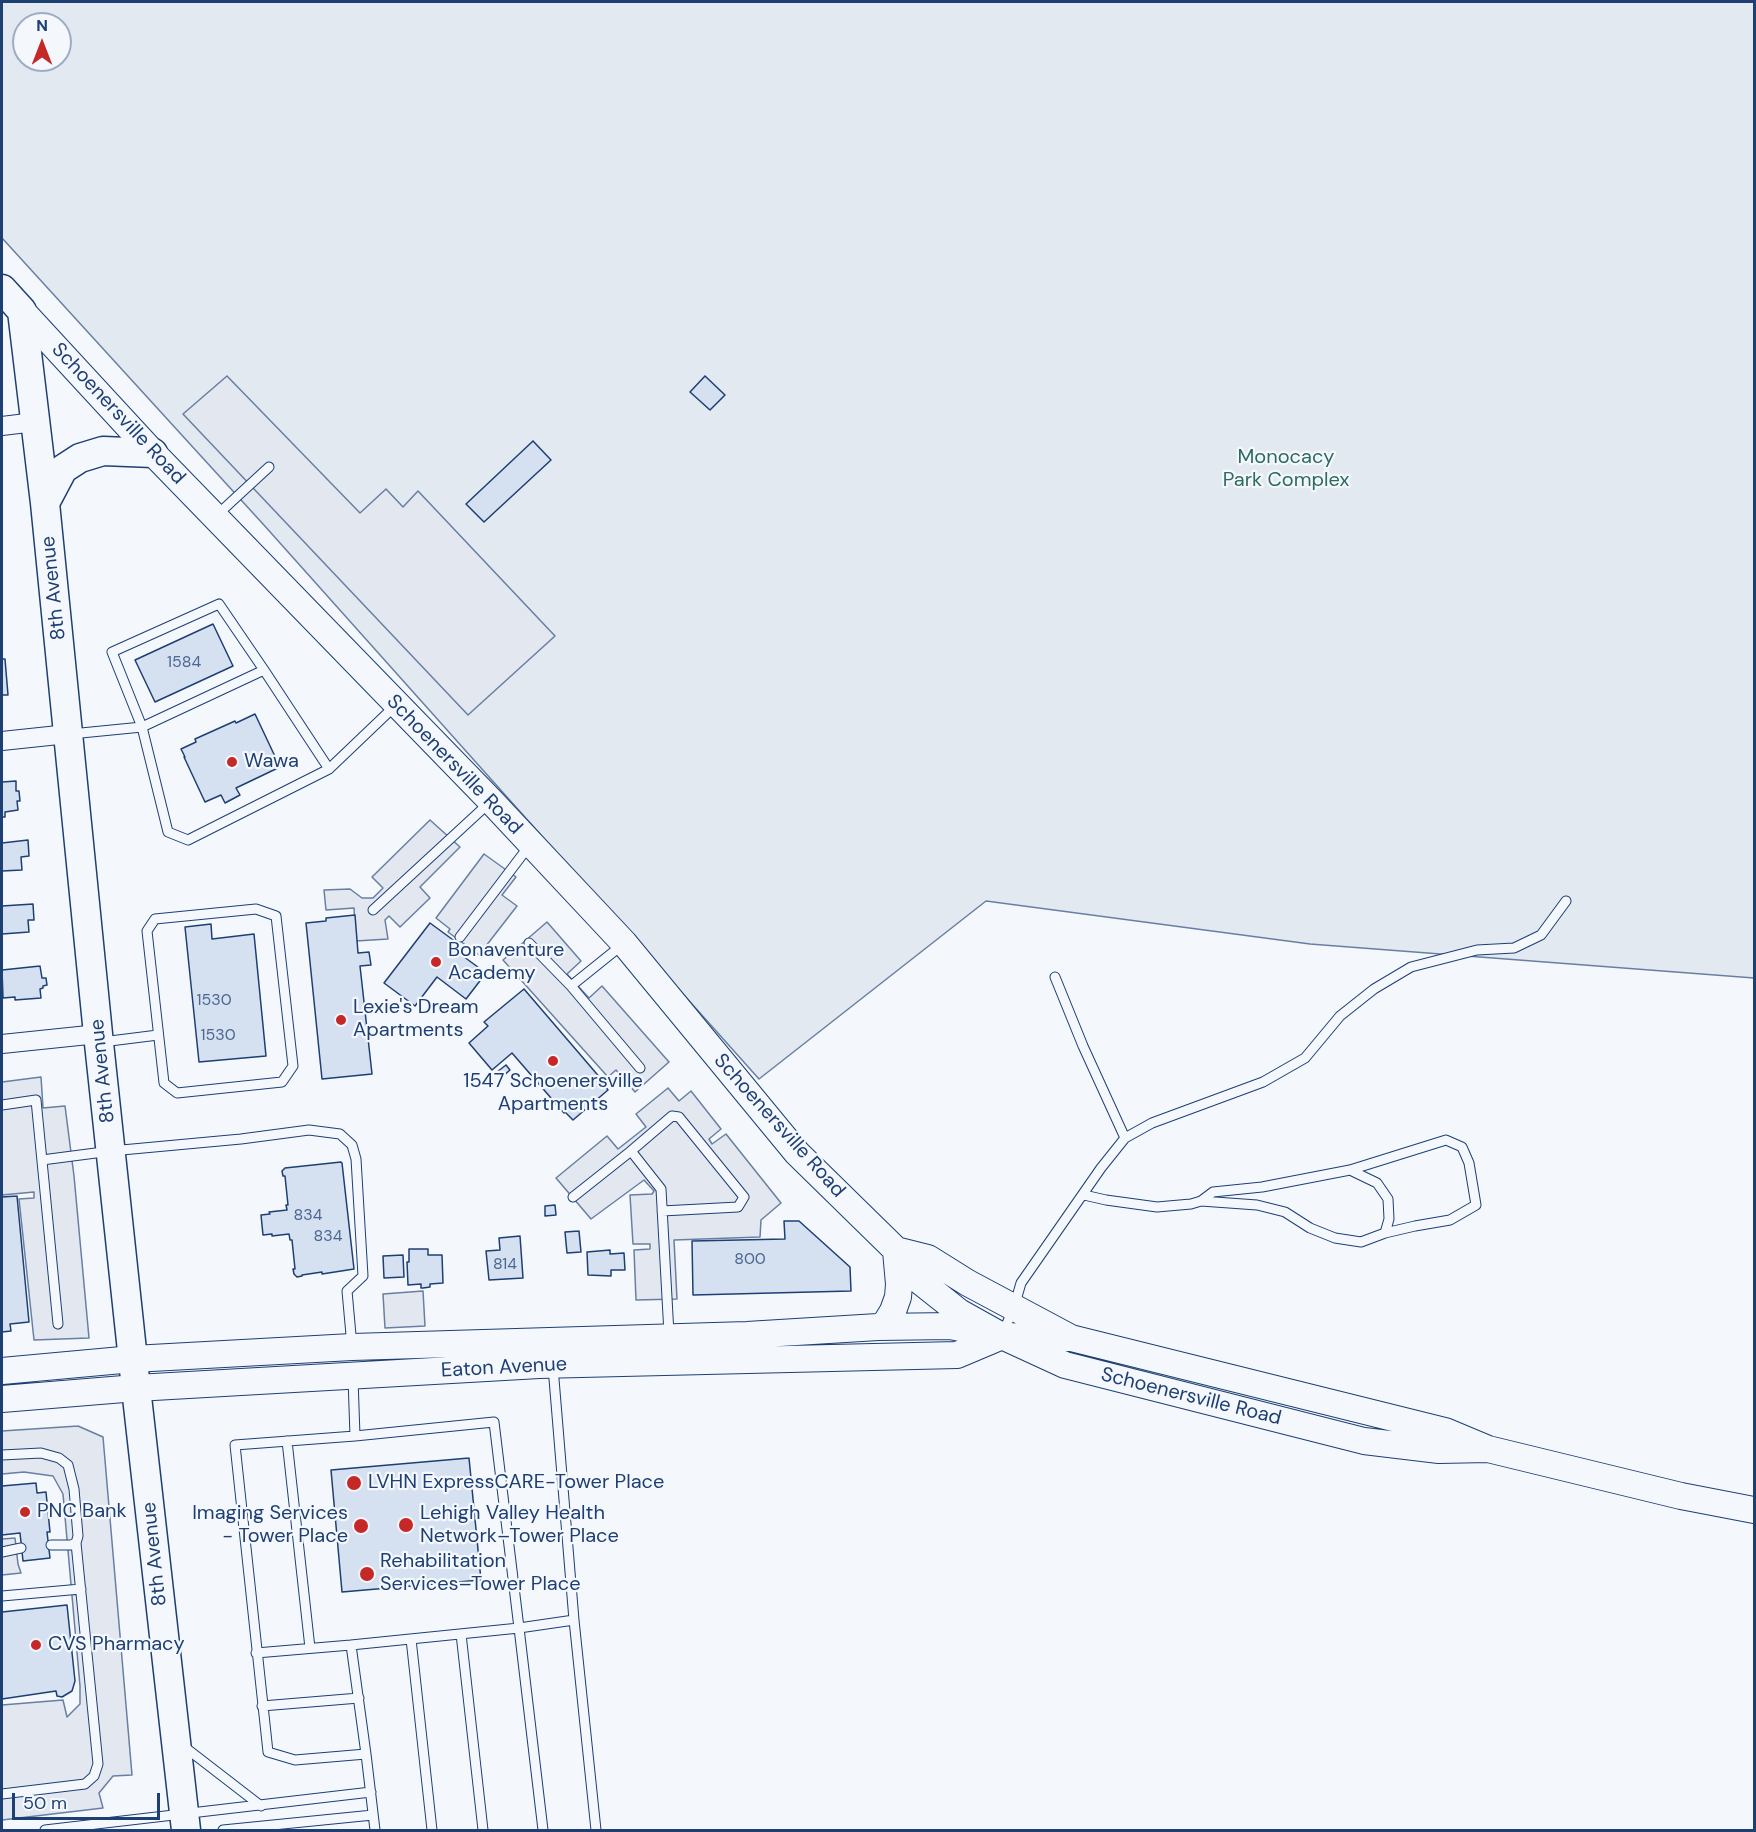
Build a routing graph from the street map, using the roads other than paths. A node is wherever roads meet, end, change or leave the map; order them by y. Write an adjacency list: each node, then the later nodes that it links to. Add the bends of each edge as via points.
1 (2, 289): 2 (main road, Schoenersville Road)
2 (22, 311): 3 (main road, 8th Avenue); 5 (main road, Schoenersville Road)
3 (35, 422): 4 (street); 7 (main road, 8th Avenue)
4 (2, 426)
5 (153, 453): 7 (main road, via 103,452 80,458 63,469); 8 (main road, Schoenersville Road)
6 (269, 467): 8 (lane)
7 (45, 503): 12 (main road, 8th Avenue)
8 (215, 517): 10 (main road, Schoenersville Road)
9 (264, 670): 11 (lane); 11 (lane, via 219,604 112,652); 14 (lane)
10 (396, 705): 14 (lane); 15 (main road, Schoenersville Road)
11 (142, 727): 12 (lane); 14 (lane, via 168,832 188,840)
12 (68, 735): 13 (street); 25 (main road, 8th Avenue)
13 (2, 741)
14 (329, 769)
15 (491, 801): 16 (main road, Schoenersville Road); 18 (lane)
16 (531, 844): 19 (lane); 21 (main road, Schoenersville Road)
17 (1566, 901): 29 (lane, via 1541,935 1514,948 1477,950 1411,966 1340,1017 1305,1058 1263,1082 1152,1123)
18 (373, 910)
19 (460, 937)
20 (529, 943): 23 (lane)
21 (624, 943): 23 (lane); 39 (main road, Schoenersville Road, via 797,1153)
22 (1055, 977): 29 (lane)
23 (571, 986): 27 (lane)
24 (158, 1035): 24 (lane, via 164,1083 177,1093 282,1082 293,1066 276,916 256,909 155,919 147,931); 25 (lane)
25 (99, 1038): 26 (street); 30 (main road, 8th Avenue)
26 (2, 1044)
27 (640, 1068)
28 (2, 1105): 32 (lane, via 36,1100)
29 (1125, 1138): 34 (lane)
30 (111, 1151): 32 (lane); 46 (lane, via 309,1130 340,1134 352,1145 356,1160 363,1276 347,1291); 47 (main road, 8th Avenue)
31 (631, 1151): 35 (lane); 37 (lane, via 661,1189); 37 (lane, via 672,1116 680,1117 744,1197 738,1207)
32 (42, 1160): 41 (lane)
33 (1350, 1170): 36 (lane, via 1213,1192); 38 (lane, via 1377,1183 1388,1198 1389,1219); 38 (lane, via 1446,1140 1462,1147 1469,1163 1476,1206 1450,1220)
34 (1084, 1195): 36 (lane, via 1156,1207); 40 (lane, via 1021,1283)
35 (573, 1197)
36 (1201, 1201): 38 (lane, via 1257,1205 1285,1212 1335,1238 1361,1242)
37 (662, 1211): 44 (lane)
38 (1384, 1233)
39 (896, 1250): 40 (main road, Schoenersville Road, via 928,1258); 42 (main road, via 898,1296 885,1324); 43 (main road, Schoenersville Road, via 911,1274 959,1312)
40 (1014, 1307): 43 (lane); 45 (main road, Schoenersville Road)
41 (58, 1324)
42 (878, 1327): 43 (main road, Eaton Avenue, via 950,1326); 44 (main road, Eaton Avenue)
43 (1002, 1336): 45 (main road, Eaton Avenue); 48 (main road, Eaton Avenue, via 957,1355); 55 (main road, Schoenersville Road, via 1065,1365 1364,1441 1439,1450)
44 (669, 1337): 46 (main road, Eaton Avenue)
45 (1071, 1338): 55 (main road, Schoenersville Road, via 1445,1431)
46 (352, 1347): 47 (main road, Eaton Avenue)
47 (133, 1359): 49 (main road, Eaton Avenue); 51 (main road, 8th Avenue)
48 (553, 1365): 50 (main road, Eaton Avenue); 64 (lane)
49 (2, 1371)
50 (353, 1376): 51 (main road, Eaton Avenue); 53 (lane)
51 (136, 1388): 52 (main road, Eaton Avenue); 73 (main road, 8th Avenue)
52 (2, 1399)
53 (355, 1436): 54 (lane); 65 (lane, via 494,1422)
54 (287, 1441): 69 (lane); 70 (lane, via 235,1445)
55 (1488, 1449): 57 (main road, Schoenersville Road)
56 (2, 1455): 58 (lane, via 41,1453 68,1465 77,1517)
57 (1755, 1510)
58 (73, 1544): 59 (lane); 62 (lane)
59 (51, 1545)
60 (21, 1548): 61 (lane)
61 (2, 1552)
62 (81, 1589): 63 (lane); 76 (lane, via 99,1764 85,1784)
63 (2, 1596)
64 (574, 1620): 65 (lane); 86 (lane)
65 (519, 1628): 66 (lane); 85 (lane)
66 (461, 1634): 67 (lane); 84 (lane)
67 (411, 1639): 68 (lane); 83 (lane)
68 (351, 1645): 69 (lane); 71 (lane)
69 (310, 1648): 70 (lane)
70 (256, 1653): 72 (lane)
71 (359, 1698): 72 (lane); 74 (lane)
72 (262, 1706): 74 (lane, via 268,1752 295,1760)
73 (176, 1741): 77 (lane); 79 (main road, 8th Avenue)
74 (366, 1754): 75 (lane)
75 (371, 1792): 77 (lane); 78 (lane)
76 (2, 1794)
77 (261, 1806): 79 (lane)
78 (373, 1815): 81 (lane); 82 (lane)
79 (185, 1822): 80 (lane)
80 (45, 1830)
81 (223, 1830)
82 (375, 1830)
83 (432, 1830)
84 (483, 1830)
85 (543, 1830)
86 (596, 1830)

